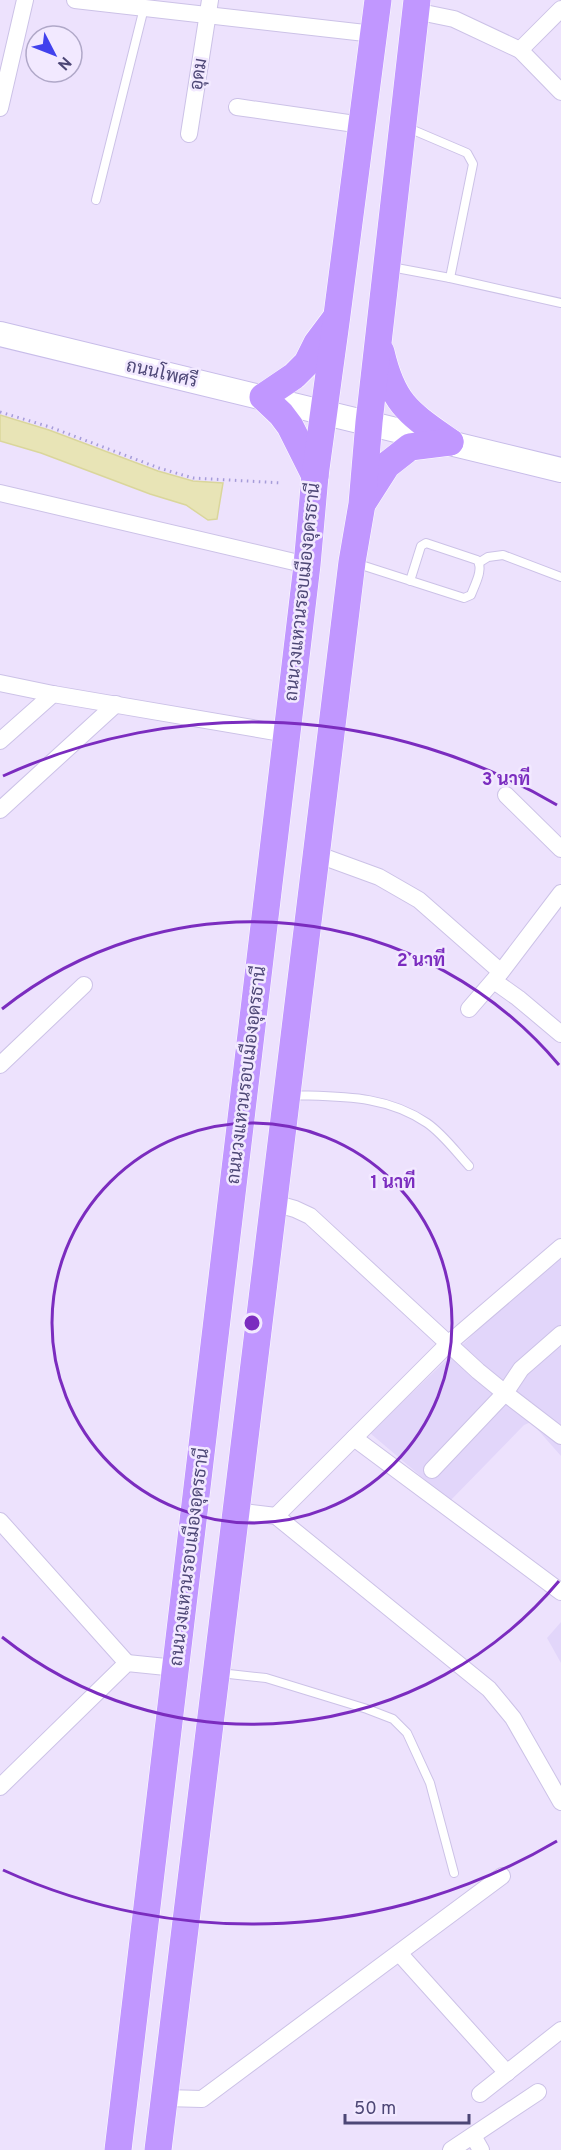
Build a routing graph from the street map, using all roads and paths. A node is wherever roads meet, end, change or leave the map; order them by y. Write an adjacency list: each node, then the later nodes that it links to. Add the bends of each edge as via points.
1 (25, 0): 13 (street)
2 (75, 0): 4 (street)
3 (378, 0): 9 (main road, ถนนวงแหวนรอบเมืองอุดรธานี)
4 (97, 1): 7 (street)
5 (416, 5): 10 (street); 15 (main road)
6 (209, 7): 7 (street); 9 (street); 16 (street, อุดม)
7 (144, 8): 17 (lane)
8 (561, 9): 10 (street)
9 (374, 34): 14 (main road, ถนนวงแหวนรอบเมืองอุดรธานี)
10 (520, 50): 11 (street)
11 (561, 92)
12 (237, 107): 14 (street)
13 (0, 108)
14 (362, 125): 21 (main road, ถนนวงแหวนรอบเมืองอุดรธานี)
15 (403, 126): 18 (main road); 19 (lane, via 466,153 473,164)
16 (189, 134)
17 (96, 200)
18 (387, 266): 19 (lane); 23 (main road)
19 (450, 278): 20 (lane)
20 (561, 303)
21 (338, 315): 24 (main road, via 307,363); 25 (main road, ถนนวงแหวนรอบเมืองอุดรธานี)
22 (0, 334): 24 (main road, ถนนโพศรี)
23 (379, 342): 27 (main road); 28 (main road, via 387,376 400,401)
24 (263, 397): 25 (main road, ถนนโพศรี); 30 (main road, via 290,426)
25 (325, 411): 27 (main road, ถนนโพศรี); 30 (main road, ถนนวงแหวนรอบเมืองอุดรธานี)
26 (0, 412): 31 (path, via 193,478)
27 (369, 422): 28 (main road, ถนนโพศรี); 33 (main road)
28 (450, 442): 29 (main road, ถนนโพศรี); 33 (main road, via 410,447 387,465)
29 (561, 470)
30 (315, 476): 36 (main road, ถนนวงแหวนรอบเมืองอุดรธานี)
31 (282, 483)
32 (0, 493): 36 (street)
33 (362, 504): 34 (main road)
34 (352, 562): 38 (lane); 47 (main road)
35 (480, 562): 37 (lane, via 503,555); 38 (lane, via 468,597); 38 (lane, via 426,543)
36 (307, 565): 42 (main road, ถนนวงแหวนรอบเมืองอุดรธานี)
37 (561, 577)
38 (410, 581)
39 (0, 683): 40 (street)
40 (53, 694): 41 (street); 43 (street)
41 (116, 704): 42 (street); 45 (street)
42 (287, 734): 69 (main road, ถนนวงแหวนรอบเมืองอุดรธานี)
43 (0, 741)
44 (506, 795): 46 (street)
45 (0, 810)
46 (561, 849)
47 (316, 854): 49 (street, via 379,877 419,900); 54 (main road)
48 (561, 893): 49 (street)
49 (498, 977): 51 (street); 52 (street)
50 (84, 985): 53 (street)
51 (469, 1009)
52 (561, 1034)
53 (0, 1065)
54 (287, 1095): 55 (lane, via 365,1098 407,1111 429,1124); 56 (main road)
55 (469, 1166)
56 (274, 1203): 59 (street, via 310,1216); 64 (main road)
57 (561, 1247): 59 (street)
58 (561, 1334): 60 (street, via 521,1369)
59 (448, 1344): 60 (street); 62 (street)
60 (505, 1394): 61 (street); 63 (street)
61 (561, 1436)
62 (354, 1438): 65 (street); 67 (street)
63 (432, 1470)
64 (236, 1511): 65 (street); 70 (main road)
65 (276, 1516): 72 (street, via 489,1689 513,1718)
66 (0, 1521): 68 (street)
67 (561, 1592)
68 (127, 1663): 69 (street); 71 (street)
69 (176, 1668): 82 (main road, ถนนวงแหวนรอบเมืองอุดรธานี)
70 (216, 1673): 73 (lane, via 266,1678 393,1719 407,1733 430,1783); 80 (main road)
71 (0, 1787)
72 (561, 1802)
73 (454, 1873)
74 (502, 1876): 75 (street)
75 (399, 1953): 77 (street); 80 (street, via 202,2099)
76 (561, 2030): 77 (street)
77 (507, 2073): 79 (street)
78 (538, 2092): 81 (street)
79 (480, 2094)
80 (165, 2097): 83 (main road)
81 (477, 2143): 84 (street)
82 (117, 2149)
83 (158, 2150)
84 (451, 2150)

